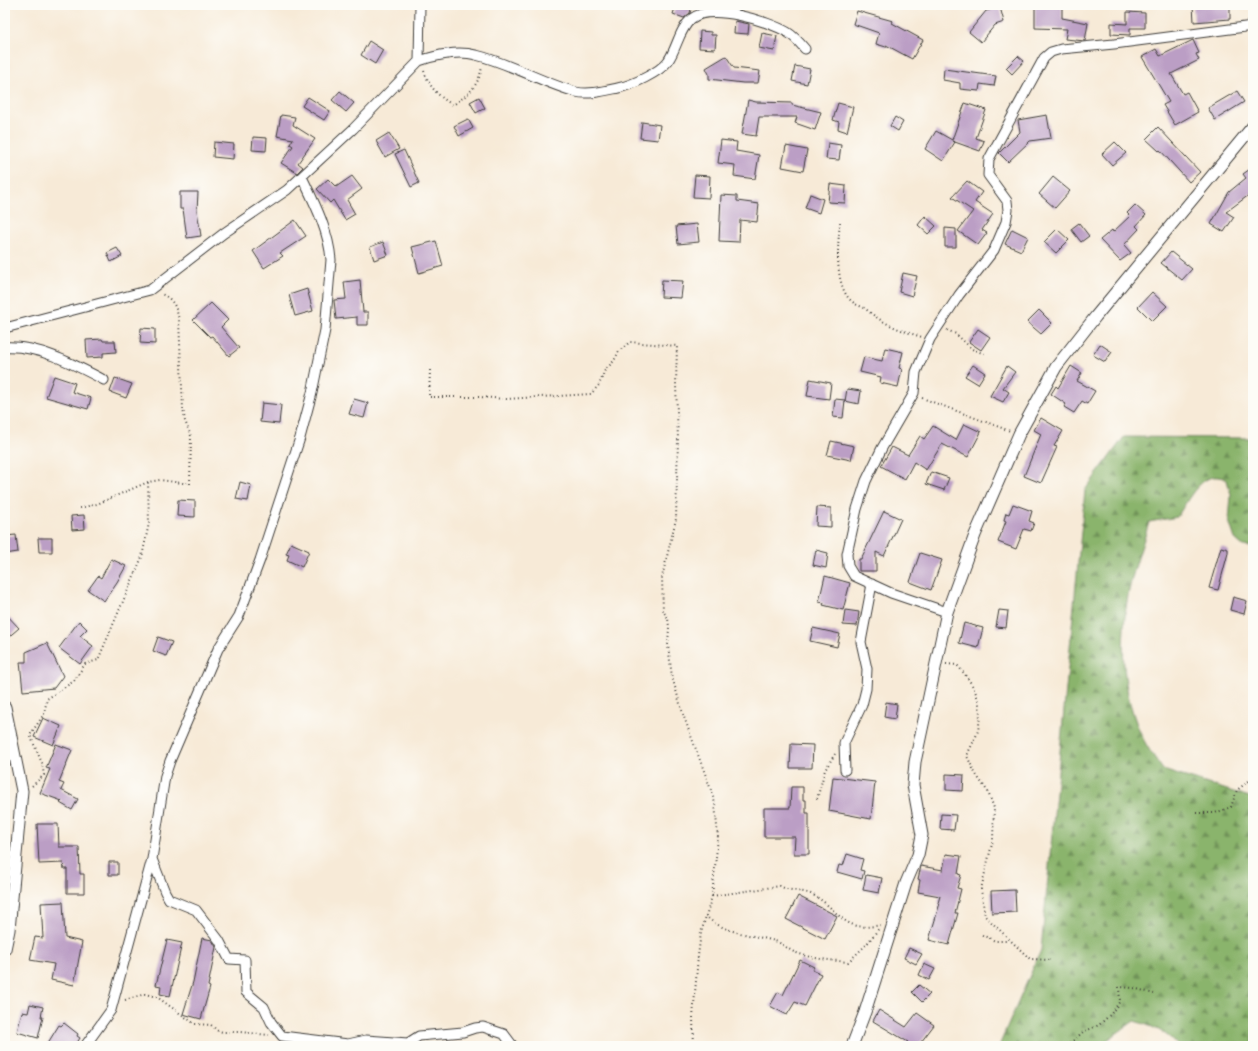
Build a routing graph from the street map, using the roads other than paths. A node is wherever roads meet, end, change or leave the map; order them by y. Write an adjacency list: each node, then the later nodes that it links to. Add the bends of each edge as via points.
1 (420, 5): 4 (street)
2 (1253, 26): 10 (street, via 1061,49 1051,52 1044,58 989,159 988,174 1007,201 1006,222 994,250 976,271 930,339 916,372 914,393 866,481 847,554 848,566 854,576)
3 (805, 49): 4 (street, via 789,33 765,22 725,13 702,14 693,18 686,25 668,61 661,68 620,88 595,93 576,92 476,54 456,52)
4 (420, 61): 6 (street)
5 (1253, 126): 11 (street, via 1056,367 1018,434 975,535)
6 (302, 176): 7 (street, via 287,190 224,233 150,290); 14 (street, via 314,202 332,260 325,330 312,393 286,483 239,616 218,649 170,761 165,776)
7 (5, 328)
8 (5, 347): 9 (street, via 35,350)
9 (104, 380)
10 (872, 584): 11 (street, via 891,594); 13 (street, via 861,642 867,669 866,689 862,705 844,743)
11 (947, 612): 18 (street, via 915,762 913,785 922,834 918,855 906,883)
12 (5, 708): 15 (street, via 22,791)
13 (844, 770)
14 (152, 859): 16 (street, via 111,1010); 17 (street, via 169,899 196,910 219,940 229,959 245,960 246,992 264,1008 282,1036 348,1044 366,1040 408,1043 419,1036 463,1032 483,1027 504,1034)
15 (5, 949)
16 (85, 1046)
17 (513, 1046)
18 (852, 1046)

